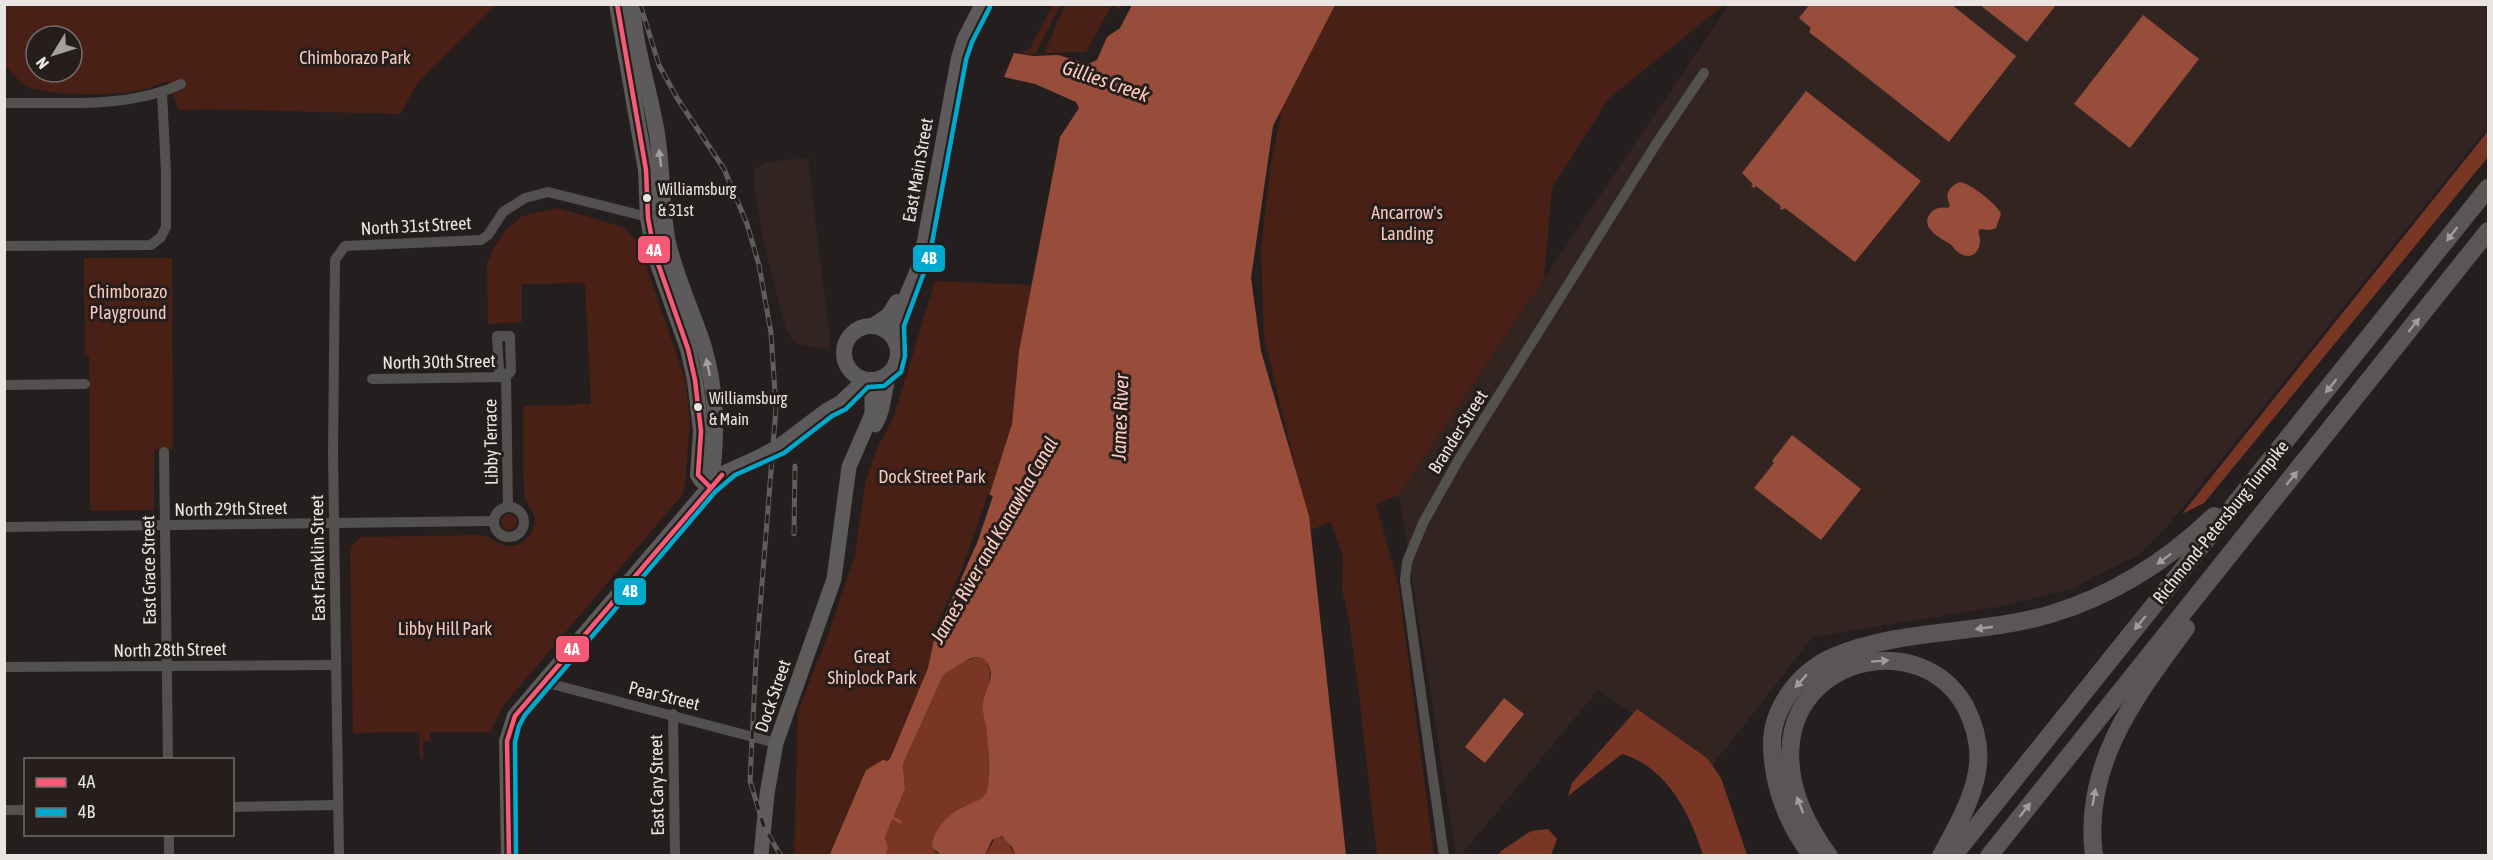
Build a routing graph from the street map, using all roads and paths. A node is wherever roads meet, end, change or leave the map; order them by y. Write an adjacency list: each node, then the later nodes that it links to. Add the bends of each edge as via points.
1 (617, 4): 10 (main road)
2 (632, 4): 10 (main road, one-way to 2, via 657,134)
3 (974, 4): 14 (main road, East Main Street, via 952,55 911,267 893,310)
4 (983, 4): 15 (main road, East Main Street, via 959,58 922,257 897,319)
5 (1704, 73): 51 (street, Brander Street, via 1459,459 1407,562 1405,580)
6 (181, 84): 7 (street)
7 (162, 93): 8 (street, via 120,100); 12 (street, via 166,227 161,237 152,245)
8 (4, 103)
9 (2488, 188): 24 (highway, Richmond-Petersburg Turnpike, one-way to 24)
10 (656, 219): 13 (street, North 31st Street, via 548,192 525,198 503,212 481,240 345,246); 26 (main road, via 702,340 710,373 715,443)
11 (2488, 231): 27 (highway, Richmond-Petersburg Turnpike, one-way to 11)
12 (4, 246)
13 (335, 260): 30 (street, East Franklin Street)
14 (873, 326): 15 (main road, via 885,329); 16 (main road, via 857,329 847,339 843,350)
15 (896, 343): 17 (main road, via 897,362)
16 (845, 364): 20 (main road, via 855,376); 23 (main road, via 842,386)
17 (890, 373): 20 (main road, via 881,379); 33 (main road, Dock Street, via 881,414 859,460)
18 (506, 377): 19 (street, North 30th Street); 28 (street, Libby Terrace)
19 (372, 380)
20 (866, 380): 23 (main road); 33 (main road, Dock Street, via 872,409 849,468)
21 (85, 384): 22 (street)
22 (4, 385)
23 (828, 410): 26 (main road, bridge, via 779,447 727,472)
24 (2282, 446): 52 (highway, one-way to 52, via 2229,502 2171,554 2103,594 2024,621 1882,642 1832,657 1812,670 1782,705 1772,737 1780,796 1794,829); 55 (highway, Richmond-Petersburg Turnpike, one-way to 55)
25 (164, 452): 31 (street, East Grace Street)
26 (710, 487): 37 (main road)
27 (2273, 502): 56 (highway, Richmond-Petersburg Turnpike, one-way to 27); 57 (highway, one-way to 27, via 2094,800 2120,725)
28 (508, 507): 29 (street, via 500,510); 29 (street, via 521,513 524,523 520,532 511,536 501,534)
29 (494, 522): 30 (street, North 29th Street)
30 (334, 524): 31 (street, North 29th Street); 34 (street, East Franklin Street)
31 (165, 526): 32 (street, North 29th Street); 35 (street, East Grace Street)
32 (4, 527)
33 (838, 554): 39 (main road, Dock Street, via 831,588)
34 (336, 665): 35 (street, North 28th Street); 41 (street, East Franklin Street)
35 (166, 667): 36 (street, North 28th Street); 40 (street, East Grace Street)
36 (4, 668)
37 (543, 682): 38 (street, Pear Street); 48 (main road, via 515,716 508,734)
38 (673, 714): 39 (street, Pear Street); 49 (street, East Cary Street)
39 (776, 743): 50 (main road, Dock Street)
40 (168, 758)
41 (338, 805): 42 (street); 47 (street, East Franklin Street)
42 (234, 807)
43 (4, 810): 44 (street)
44 (24, 810)
45 (169, 836): 46 (street)
46 (169, 855)
47 (339, 855)
48 (509, 855)
49 (675, 855)
50 (761, 855)
51 (1444, 855)
52 (1812, 855)
53 (1829, 855): 54 (highway, one-way to 54, via 1806,821 1793,785 1793,730 1809,698 1833,675 1856,665 1897,660 1921,666 1952,689 1969,714 1977,738 1978,765 1973,786)
54 (1941, 855)
55 (1953, 855)
56 (1989, 855)
57 (2094, 855)

